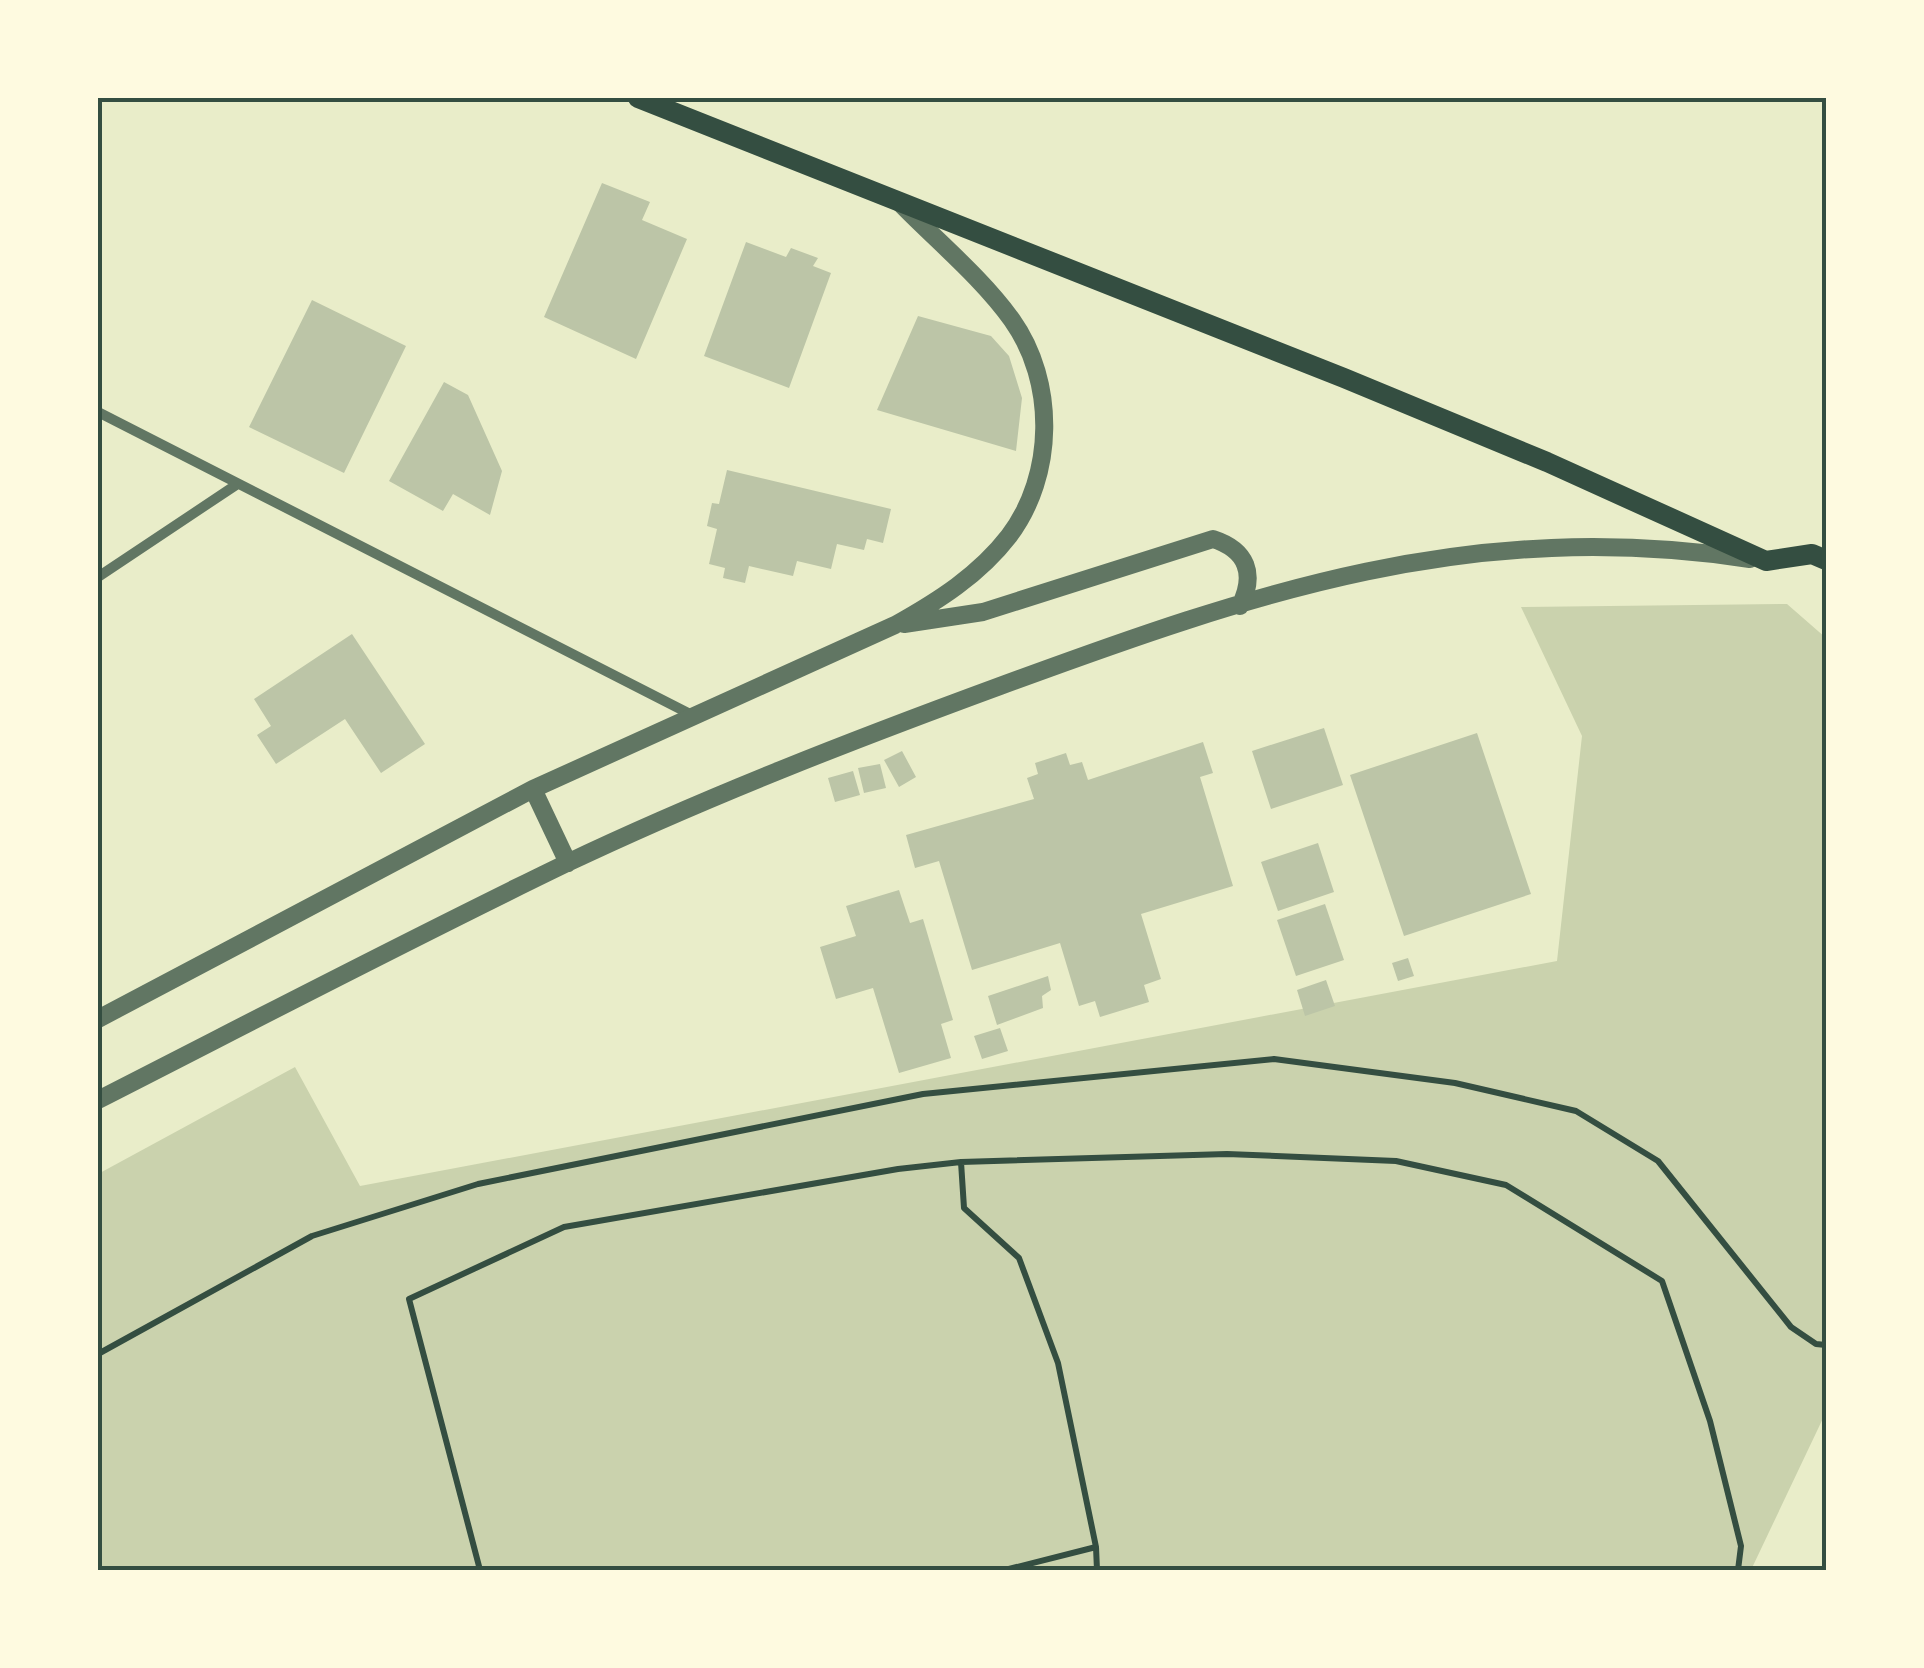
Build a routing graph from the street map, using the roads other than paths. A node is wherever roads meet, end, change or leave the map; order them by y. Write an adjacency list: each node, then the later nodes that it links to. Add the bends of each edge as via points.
1 (638, 98): 2 (main road)
2 (898, 200): 6 (main road, via 1547,462); 9 (street, via 1012,319 1030,352 1046,426 1035,483 1010,534 964,581)
3 (98, 412): 4 (street)
4 (236, 485): 7 (street); 10 (street)
5 (1826, 560): 6 (main road, via 1812,554)
6 (1766, 561): 8 (street, via 1633,545 1500,548 1368,568)
7 (98, 577)
8 (1240, 606): 9 (street, via 1249,572 1230,544 1212,539 983,612); 12 (street, via 900,723)
9 (895, 625): 10 (street)
10 (692, 716): 11 (street)
11 (533, 789): 12 (street); 13 (street)
12 (568, 863): 14 (street)
13 (98, 1018)
14 (98, 1100)

